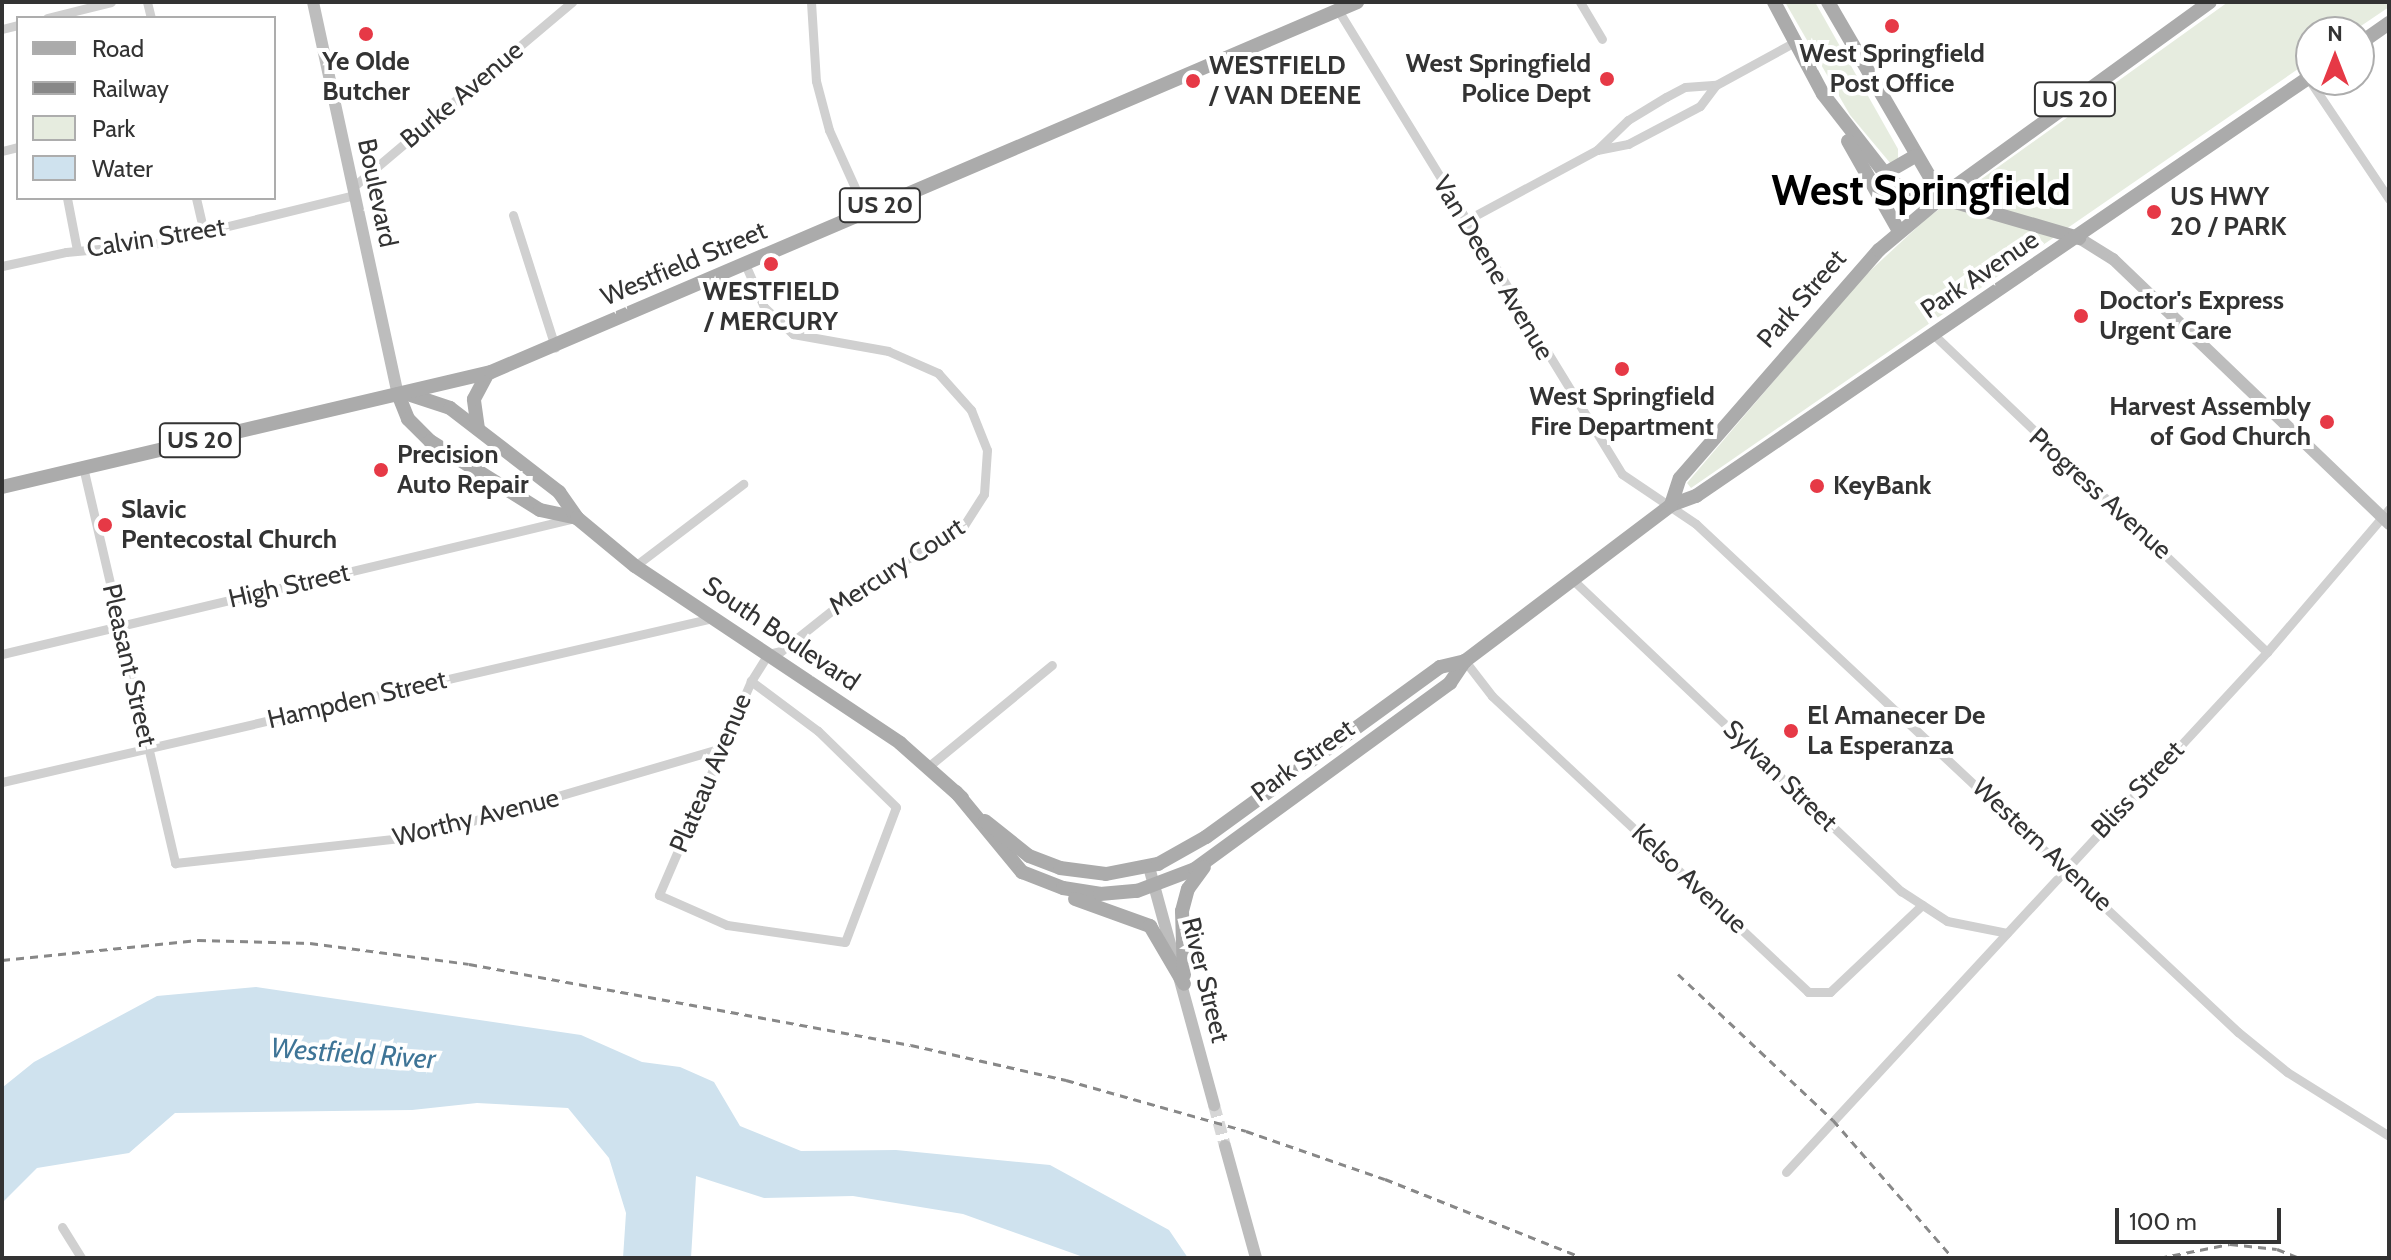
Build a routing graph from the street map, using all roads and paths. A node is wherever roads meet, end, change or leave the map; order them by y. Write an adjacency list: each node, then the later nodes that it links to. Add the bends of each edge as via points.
1 (111, 2): 11 (street)
2 (313, 2): 21 (main road, Boulevard)
3 (572, 2): 21 (street, Burke Avenue)
4 (811, 2): 26 (street, via 816,81 829,130)
5 (1357, 2): 10 (main road, Westfield Street / US 20)
6 (1580, 2): 12 (street)
7 (1774, 2): 13 (main road)
8 (1828, 2): 19 (main road)
9 (2210, 2): 22 (main road, Park Street / US 20)
10 (1338, 10): 26 (main road, Westfield Street / US 20); 28 (street, Van Deene Avenue)
11 (55, 16)
12 (1602, 39)
13 (1795, 42): 14 (street); 16 (main road)
14 (1716, 85): 18 (street, via 1700,106 1628,144); 18 (street, via 1685,87 1666,97 1628,120)
15 (2295, 87): 31 (main road, Park Avenue)
16 (1823, 94): 20 (main road); 29 (main road)
17 (2322, 96): 23 (street)
18 (1597, 150): 28 (street)
19 (1915, 156): 20 (main road); 22 (main road)
20 (1884, 174): 22 (main road, via 1893,184)
21 (354, 191): 30 (street, Calvin Street); 38 (main road, Boulevard)
22 (1942, 198): 29 (main road, Park Street); 31 (main road)
23 (2389, 199)
24 (67, 200): 32 (street)
25 (196, 200): 30 (street)
26 (866, 212): 33 (main road, Westfield Street / US 20)
27 (513, 215): 36 (street)
28 (1465, 221): 43 (street, Van Deene Avenue, via 1617,468)
29 (1899, 231): 43 (main road, Park Street, via 1845,285 1680,478)
30 (204, 233): 32 (street, Calvin Street)
31 (2079, 238): 35 (main road, Park Avenue); 44 (main road, via 2113,259)
32 (77, 250): 34 (street, Calvin Street)
33 (745, 264): 36 (main road, Westfield Street / US 20); 52 (street, Mercury Court, via 764,307 793,334 897,353 946,379 976,419 988,460 982,501 961,530 875,576 781,651)
34 (2, 266)
35 (1934, 335): 43 (main road, Park Avenue, via 1696,496); 50 (street, Progress Avenue)
36 (555, 347): 37 (main road, Westfield Street / US 20)
37 (491, 372): 38 (main road, Westfield Street / US 20); 39 (main road, via 474,396)
38 (398, 394): 39 (main road, South Boulevard, via 433,399); 40 (main road, Westfield Street / US 20); 45 (main road, South Boulevard, via 408,419 430,441 540,510)
39 (479, 430): 45 (main road, South Boulevard, via 559,492)
40 (83, 467): 42 (main road, Westfield Street / US 20); 49 (street, Pleasant Street)
41 (743, 484): 46 (street)
42 (2, 487)
43 (1671, 505): 47 (main road, Park Street); 64 (street, Western Avenue)
44 (2387, 517): 50 (street, Bliss Street)
45 (577, 518): 46 (main road, South Boulevard); 49 (street, High Street)
46 (635, 566): 48 (main road, South Boulevard)
47 (1574, 581): 53 (main road, Park Street); 67 (street, Sylvan Street, via 1880,872)
48 (713, 618): 52 (main road, South Boulevard); 56 (street, Hampden Street)
49 (120, 626): 51 (street, High Street); 56 (street, Pleasant Street)
50 (2267, 652): 64 (street, Bliss Street)
51 (2, 654)
52 (768, 654): 55 (street, Plateau Avenue); 58 (main road, South Boulevard)
53 (1465, 661): 61 (main road, Park Street, via 1450,683); 63 (main road, Park Street, via 1440,667 1206,837); 67 (street, Kelso Avenue, via 1492,696 1808,992 1830,992)
54 (1052, 665): 58 (street)
55 (751, 681): 57 (street, Plateau Avenue); 57 (street, Plateau Avenue, via 818,731 896,807 845,942 727,925 659,895)
56 (148, 748): 59 (street, Hampden Street); 62 (street, Pleasant Street)
57 (722, 748): 62 (street, Worthy Avenue, via 421,836)
58 (929, 766): 60 (main road, South Boulevard)
59 (2, 782)
60 (956, 792): 63 (main road, South Boulevard, via 1012,845 1045,863 1096,874); 65 (main road, South Boulevard)
61 (1224, 849): 66 (main road, Park Street); 69 (main road, via 1195,878 1182,911)
62 (175, 863)
63 (1149, 867): 66 (main road, River Street)
64 (2066, 867): 68 (street, Bliss Street); 71 (street, Western Avenue, via 2238,1032 2287,1072)
65 (1022, 872): 66 (main road, via 1088,893); 69 (main road, via 1056,892 1150,926)
66 (1158, 886): 69 (main road, River Street)
67 (1922, 905): 68 (street, Sylvan Street, via 1955,924)
68 (2007, 933): 73 (street, Bliss Street)
69 (1184, 984): 70 (main road, River Street)
70 (1214, 1105)
71 (2389, 1136)
72 (1225, 1146): 76 (main road)
73 (1786, 1172)
74 (62, 1227): 75 (street)
75 (81, 1258)
76 (1256, 1258)

